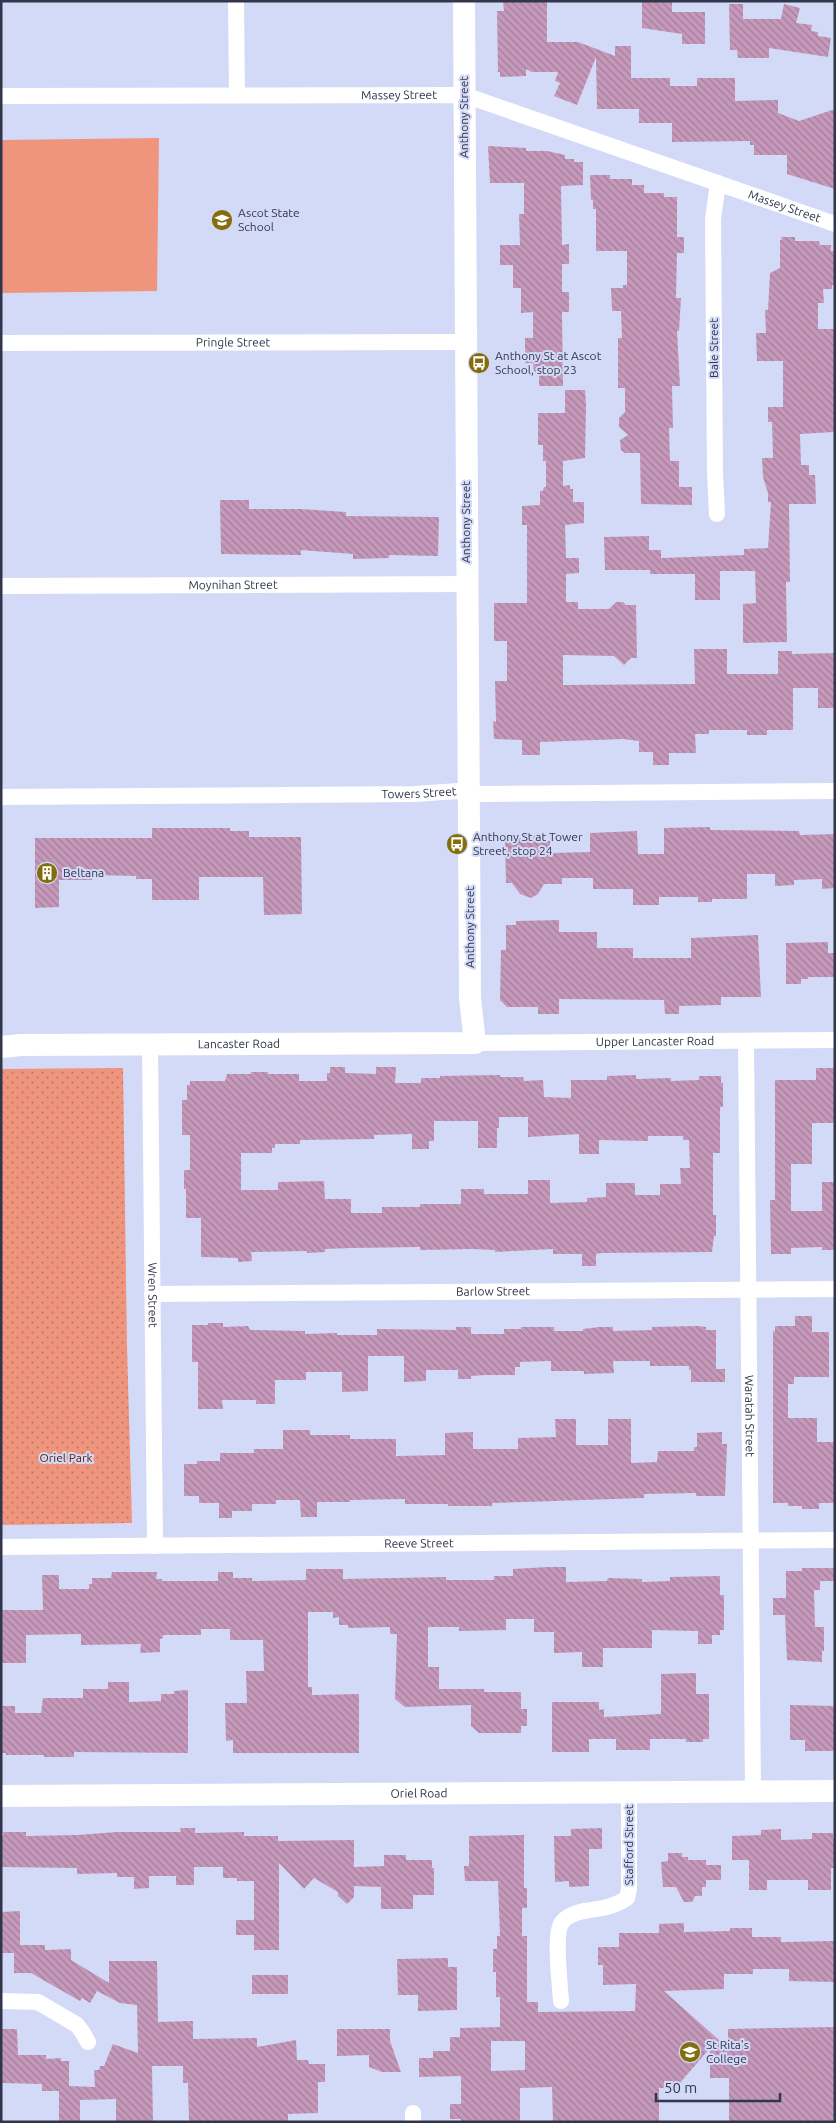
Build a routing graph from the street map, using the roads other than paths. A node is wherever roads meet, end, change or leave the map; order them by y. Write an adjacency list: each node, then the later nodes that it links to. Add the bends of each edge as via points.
1 (236, 1): 3 (street)
2 (464, 1): 5 (street, Anthony Street)
3 (237, 95): 4 (street, Massey Street); 5 (street, Massey Street)
4 (1, 96)
5 (464, 96): 6 (street, Massey Street); 8 (street, Anthony Street)
6 (718, 183): 7 (street, Massey Street); 10 (street, Bale Street, via 713,218)
7 (835, 224)
8 (467, 342): 9 (street, Pringle Street); 11 (street, Anthony Street)
9 (1, 344)
10 (717, 514)
11 (466, 584): 12 (street, Moynihan Street); 14 (street, Anthony Street)
12 (1, 586)
13 (835, 791): 14 (street, Towers Street)
14 (469, 792): 15 (street, Towers Street); 18 (street, Anthony Street, via 470,998)
15 (1, 797)
16 (835, 1040): 17 (street, Upper Lancaster Road)
17 (746, 1041): 18 (street, Upper Lancaster Road); 22 (street, Waratah Street)
18 (475, 1043): 19 (street, Lancaster Road)
19 (150, 1045): 20 (street, Lancaster Road); 23 (street, Wren Street)
20 (1, 1047)
21 (835, 1289): 22 (street, Barlow Street)
22 (749, 1290): 23 (street, Barlow Street); 24 (street, Waratah Street)
23 (152, 1294): 26 (street, Wren Street)
24 (751, 1540): 25 (street, Reeve Street); 26 (street, Reeve Street); 29 (street, Waratah Street)
25 (835, 1540)
26 (155, 1546): 27 (street, Reeve Street)
27 (1, 1547)
28 (629, 1791): 29 (street, Oriel Road); 31 (street, Oriel Road); 33 (street, Stafford Street, via 630,1889 627,1898 611,1906 576,1913 561,1923 558,1940)
29 (753, 1791): 30 (street, Oriel Road)
30 (835, 1791)
31 (1, 1796)
32 (1, 2001): 34 (street, via 38,2002 77,2026)
33 (561, 2001)
34 (88, 2042)

